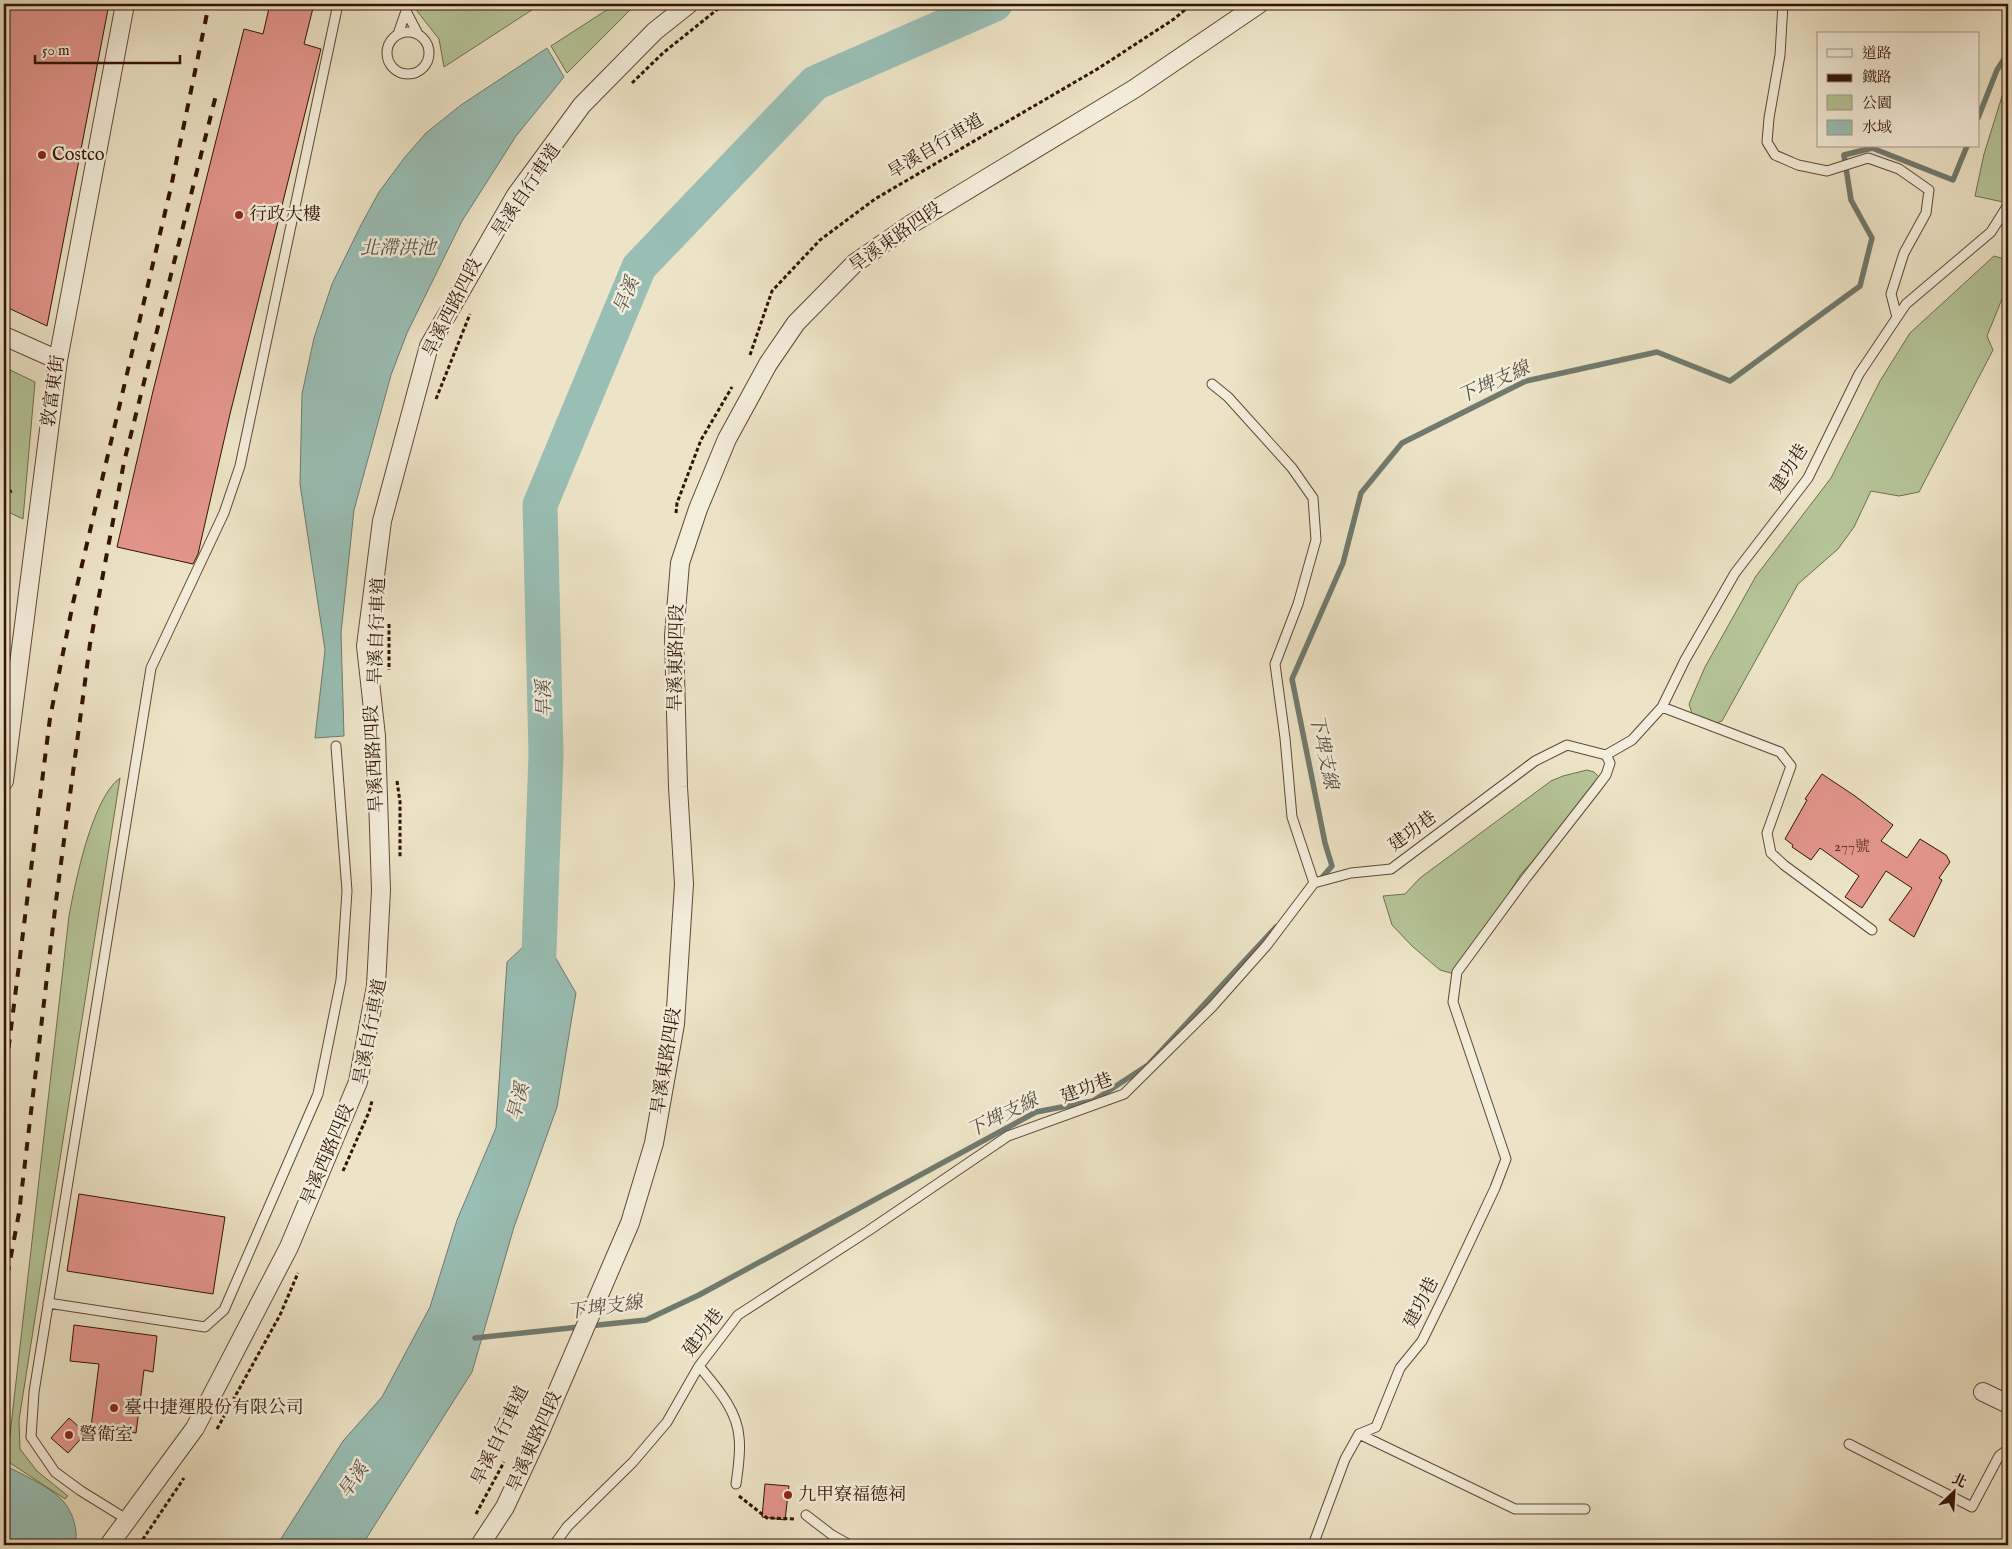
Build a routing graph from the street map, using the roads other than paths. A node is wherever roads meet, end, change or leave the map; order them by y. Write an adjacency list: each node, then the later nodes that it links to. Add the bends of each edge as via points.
1 (125, 4): 12 (street, 敦富東街)
2 (338, 4): 20 (lane, via 240,466 224,513 151,668)
3 (689, 4): 30 (street, 旱溪西路四段, via 655,31 582,105 516,195 429,346 382,522 366,646 376,736 381,890 376,986 358,1082 289,1247 195,1428)
4 (1259, 4): 32 (street, 旱溪東路四段, via 1134,89 855,263 796,323 768,364 727,439 680,563 674,636 684,884 674,1024 654,1143 630,1223 505,1507)
5 (1784, 4): 10 (lane, via 1767,142 1775,154 1798,165 1827,171 1868,158 1899,169 1929,190 1926,213 1904,253 1891,294)
6 (407, 7): 7 (lane); 8 (lane)
7 (398, 34): 8 (lane); 8 (lane, via 389,45 388,58 395,69 408,74 421,69 429,58 428,44)
8 (418, 34)
9 (2008, 205): 10 (lane, 建功巷, via 1990,232 1906,304)
10 (1897, 317): 14 (lane, 建功巷, via 1859,374 1808,478 1735,573)
11 (4, 336): 12 (street)
12 (58, 360): 17 (street, 敦富東街)
13 (1212, 384): 18 (lane, via 1228,397 1292,468 1313,498 1316,540 1298,604 1276,664 1292,817)
14 (1662, 706): 16 (lane, 建功巷, via 1632,740); 19 (lane, via 1780,752 1791,766 1768,833 1771,853)
15 (336, 746): 20 (lane, via 347,891 341,980 318,1094 224,1310 205,1327)
16 (1606, 755): 18 (lane, 建功巷, via 1567,745 1535,761 1391,869 1350,873); 24 (lane, 建功巷, via 1610,763 1606,775 1457,972 1453,1002 1506,1159 1422,1341 1400,1368 1376,1427)
17 (4, 781)
18 (1314, 884): 21 (lane, 建功巷, via 1267,945 1212,1007 1124,1094 1008,1136 738,1314)
19 (1872, 930)
20 (48, 1303): 30 (lane, via 34,1392 31,1437 55,1472)
21 (699, 1366): 27 (lane, via 719,1390 736,1421 740,1437); 33 (lane, 建功巷, via 667,1422 633,1462 566,1527)
22 (1983, 1392): 23 (street)
23 (2008, 1404)
24 (1359, 1434): 28 (lane, via 1515,1508); 35 (lane, 建功巷)
25 (1849, 1444): 26 (lane, via 1972,1507 1999,1456)
26 (2008, 1449)
27 (736, 1484)
28 (1585, 1509)
29 (806, 1515): 34 (lane)
30 (128, 1520): 31 (street, 旱溪西路四段)
31 (110, 1545)
32 (480, 1545)
33 (554, 1545)
34 (850, 1545)
35 (1313, 1545)

